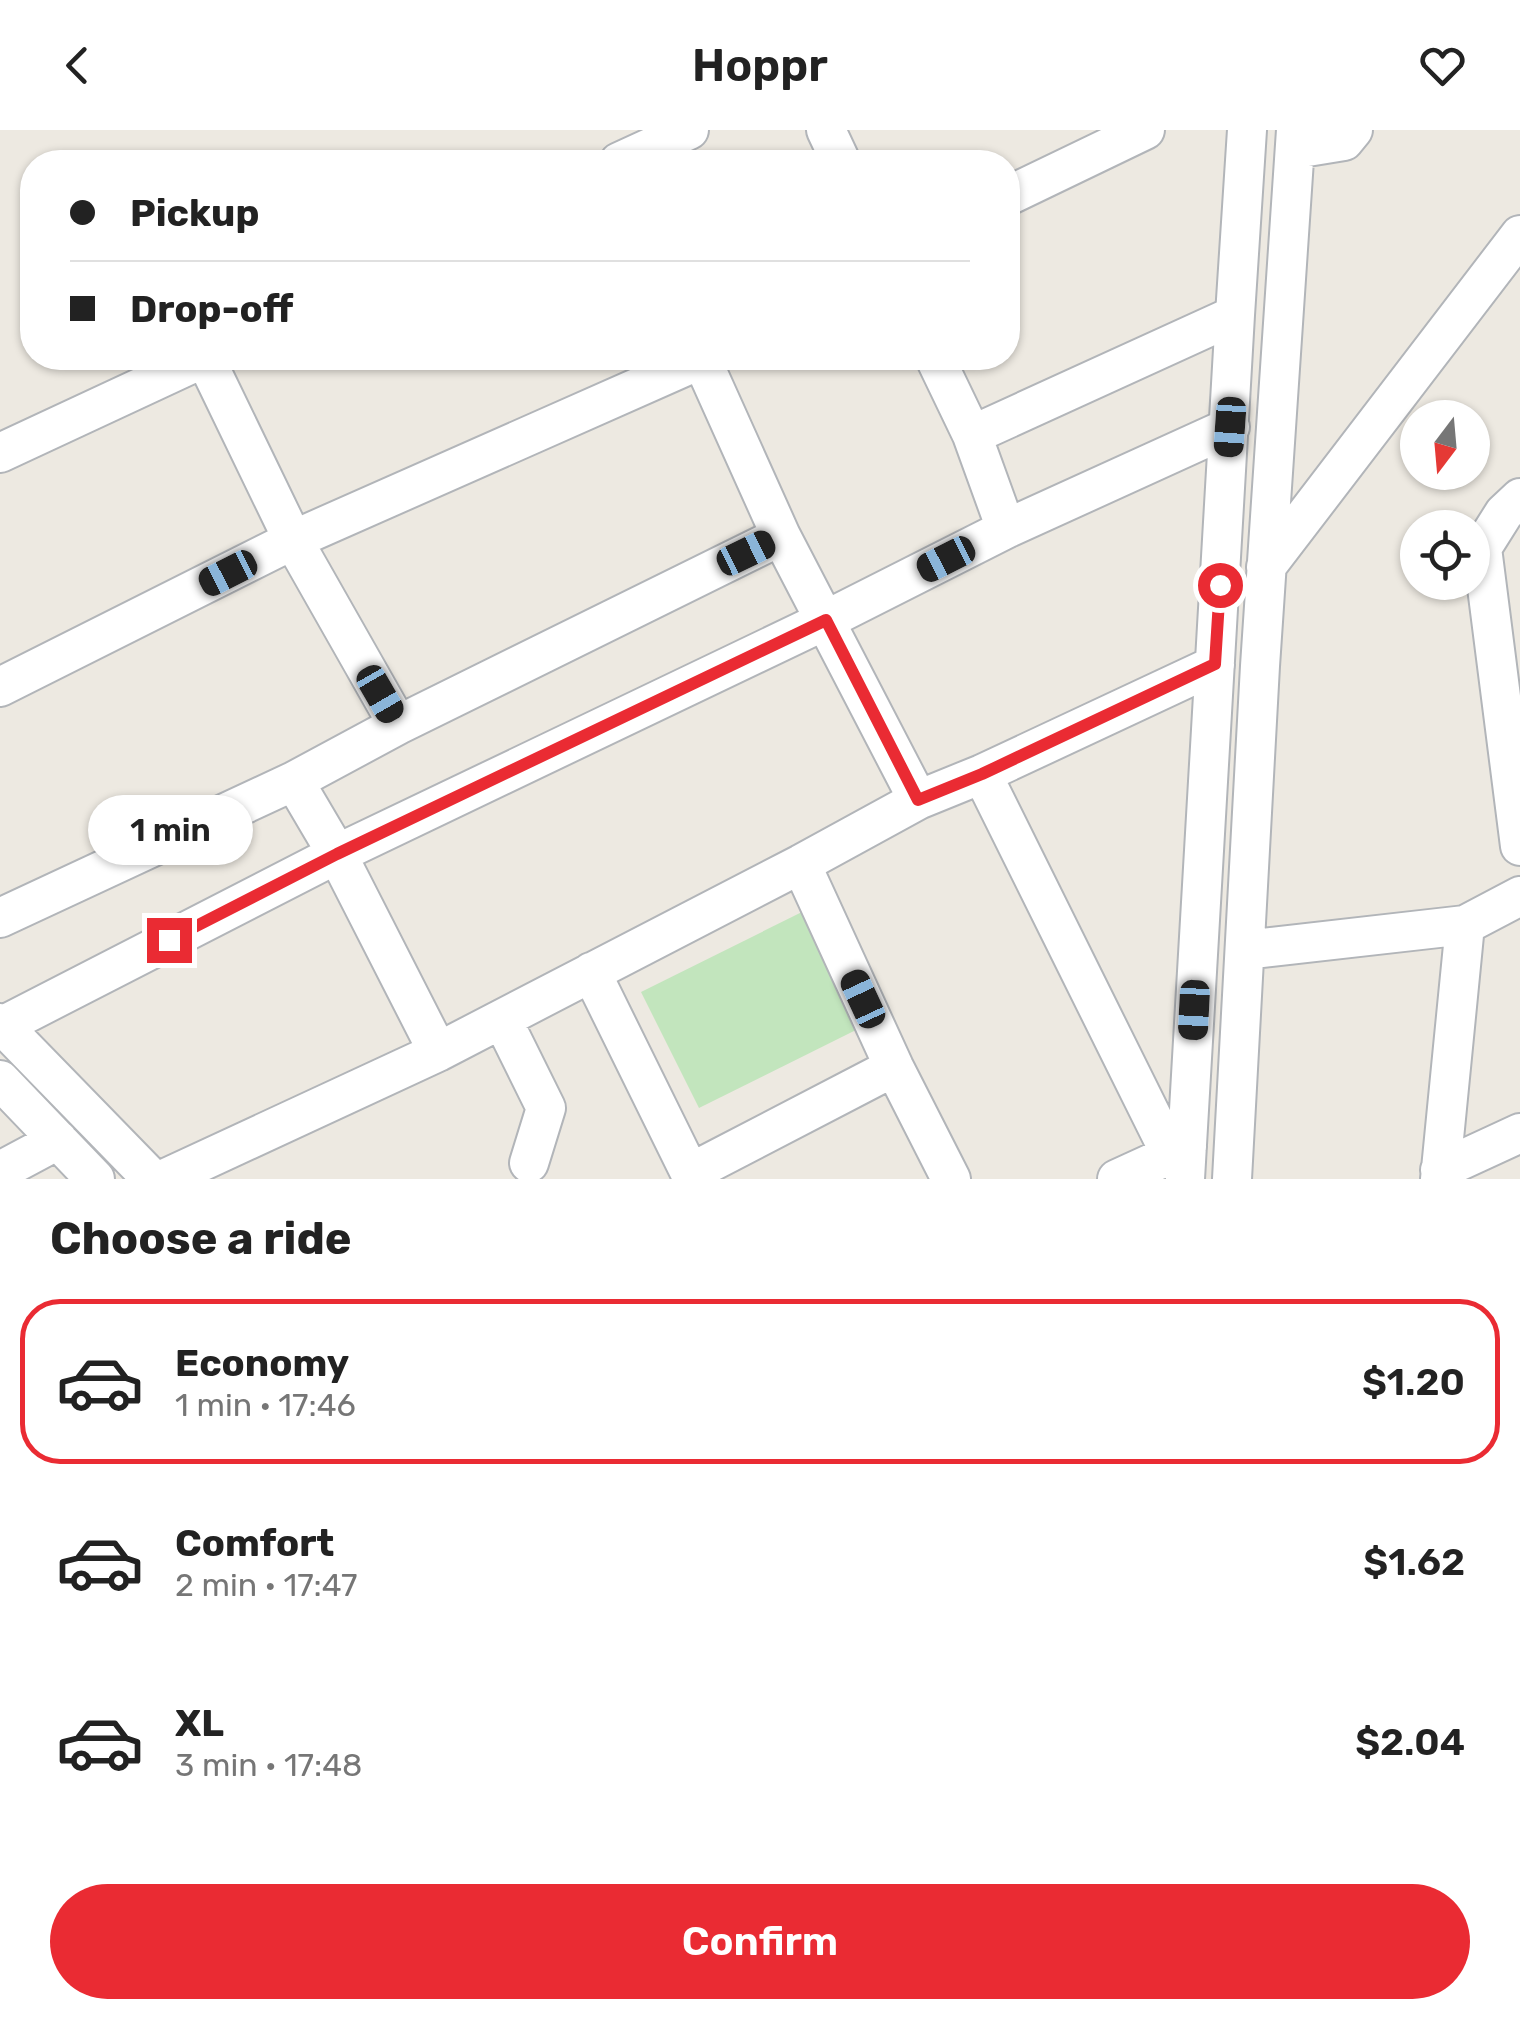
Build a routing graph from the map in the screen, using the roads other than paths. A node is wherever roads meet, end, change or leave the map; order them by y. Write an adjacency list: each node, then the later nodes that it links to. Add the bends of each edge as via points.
1 (689, 130): 6 (street)
2 (1145, 130): 7 (street)
3 (1248, 130): 9 (street)
4 (1353, 130): 5 (street, via 1344,141)
5 (1295, 140): 22 (street)
6 (646, 150)
7 (1020, 190)
8 (1520, 235): 22 (street)
9 (1234, 315): 15 (street); 16 (street)
10 (178, 370): 17 (street)
11 (210, 370): 21 (street)
12 (674, 370): 21 (street)
13 (706, 370): 20 (street)
14 (941, 370): 16 (street)
15 (1230, 427): 19 (street); 24 (street)
16 (972, 435): 19 (street)
17 (0, 453)
18 (1520, 498): 30 (street, via 1482,548)
19 (1006, 529): 23 (street)
20 (781, 536): 23 (street); 26 (street)
21 (293, 540): 25 (street); 26 (street)
22 (1266, 567): 35 (street)
23 (826, 620): 29 (street); 31 (street)
24 (1215, 664): 27 (street); 34 (street)
25 (0, 688)
26 (398, 725): 28 (street)
27 (982, 774): 29 (street); 47 (street)
28 (294, 782): 31 (street); 36 (street)
29 (918, 800): 32 (street)
30 (1520, 846)
31 (337, 854): 41 (street); 42 (street)
32 (801, 864): 39 (street); 43 (street)
33 (1520, 896): 37 (street)
34 (1200, 906): 35 (street); 47 (street)
35 (1246, 909): 38 (street)
36 (0, 918)
37 (1466, 925): 38 (street); 50 (street)
38 (1244, 950): 57 (street)
39 (591, 972): 40 (street); 51 (street)
40 (502, 1019): 42 (street); 48 (street, via 546,1108)
41 (1, 1025): 53 (street)
42 (438, 1052): 54 (street)
43 (894, 1067): 51 (street); 55 (street)
44 (0, 1080): 46 (street)
45 (1520, 1134): 50 (street)
46 (58, 1140): 49 (street); 52 (street)
47 (1181, 1160): 56 (street)
48 (530, 1163)
49 (0, 1171)
50 (1440, 1175)
51 (691, 1176)
52 (95, 1179)
53 (152, 1179)
54 (164, 1179)
55 (951, 1179)
56 (1117, 1179)
57 (1232, 1179)

